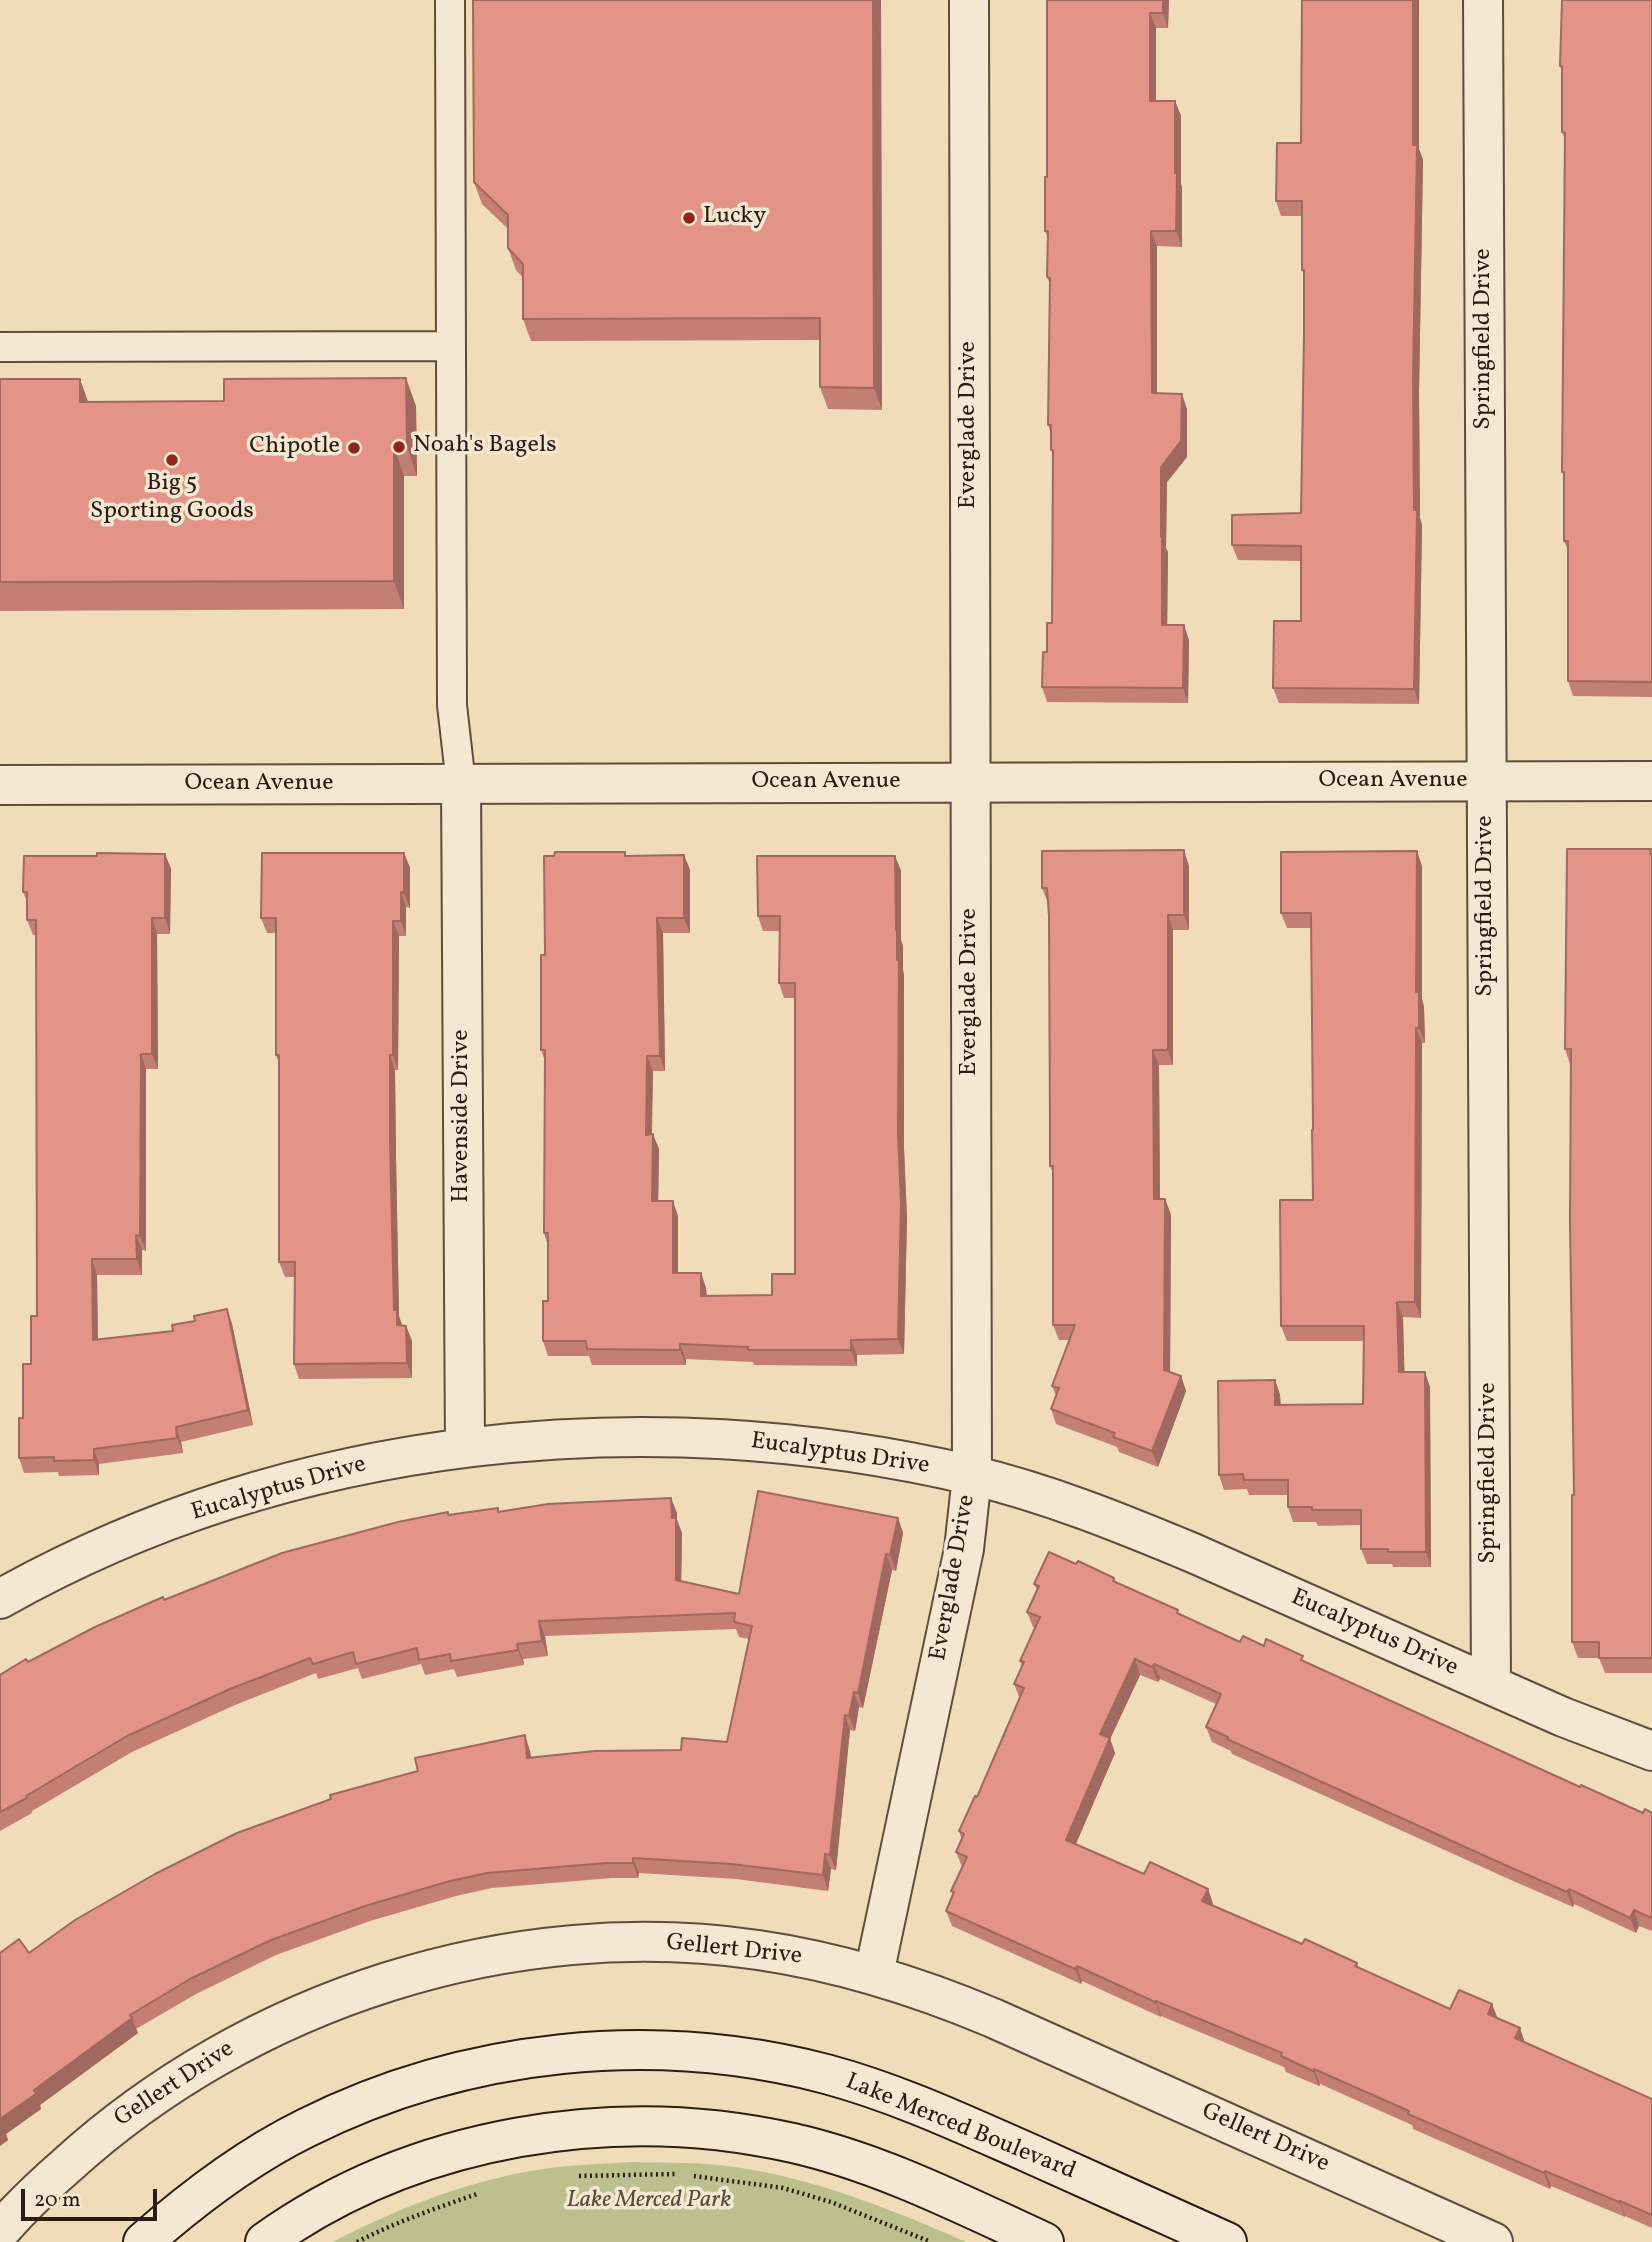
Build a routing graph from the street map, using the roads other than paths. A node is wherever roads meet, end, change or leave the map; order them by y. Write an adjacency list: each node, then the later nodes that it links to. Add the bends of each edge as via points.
1 (450, 0): 4 (lane)
2 (969, 0): 8 (street, Everglade Drive)
3 (1483, 0): 7 (street, Springfield Drive)
4 (452, 346): 5 (lane); 9 (lane, via 452,705)
5 (0, 347)
6 (1652, 781): 7 (street, Ocean Avenue)
7 (1487, 782): 8 (street, Ocean Avenue); 14 (street, Springfield Drive)
8 (970, 783): 9 (street, Ocean Avenue); 12 (street, Everglade Drive)
9 (461, 784): 10 (street, Ocean Avenue); 11 (street, Havenside Drive)
10 (0, 785)
11 (465, 1448): 12 (street, Eucalyptus Drive, via 590,1438 720,1440 856,1454); 13 (street, Eucalyptus Drive, via 343,1469 214,1505 85,1556)
12 (972, 1476): 14 (street, Eucalyptus Drive, via 1136,1529); 16 (street, Everglade Drive, via 964,1549)
13 (0, 1600)
14 (1491, 1685): 15 (street, Eucalyptus Drive)
15 (1652, 1751)
16 (874, 1974): 17 (street, Gellert Drive, via 756,1950 636,1942 512,1953 388,1981 267,2029 154,2094 101,2134); 22 (street, Gellert Drive, via 993,2018)
17 (0, 2231)
18 (144, 2242): 21 (street, Lake Merced Boulevard, via 204,2192 260,2154 356,2105 508,2061 627,2050 774,2062 881,2091)
19 (265, 2242): 20 (street, via 364,2185 467,2148 520,2136 632,2127 684,2127 793,2143 898,2176)
20 (1044, 2242)
21 (1227, 2242)
22 (1493, 2242)

